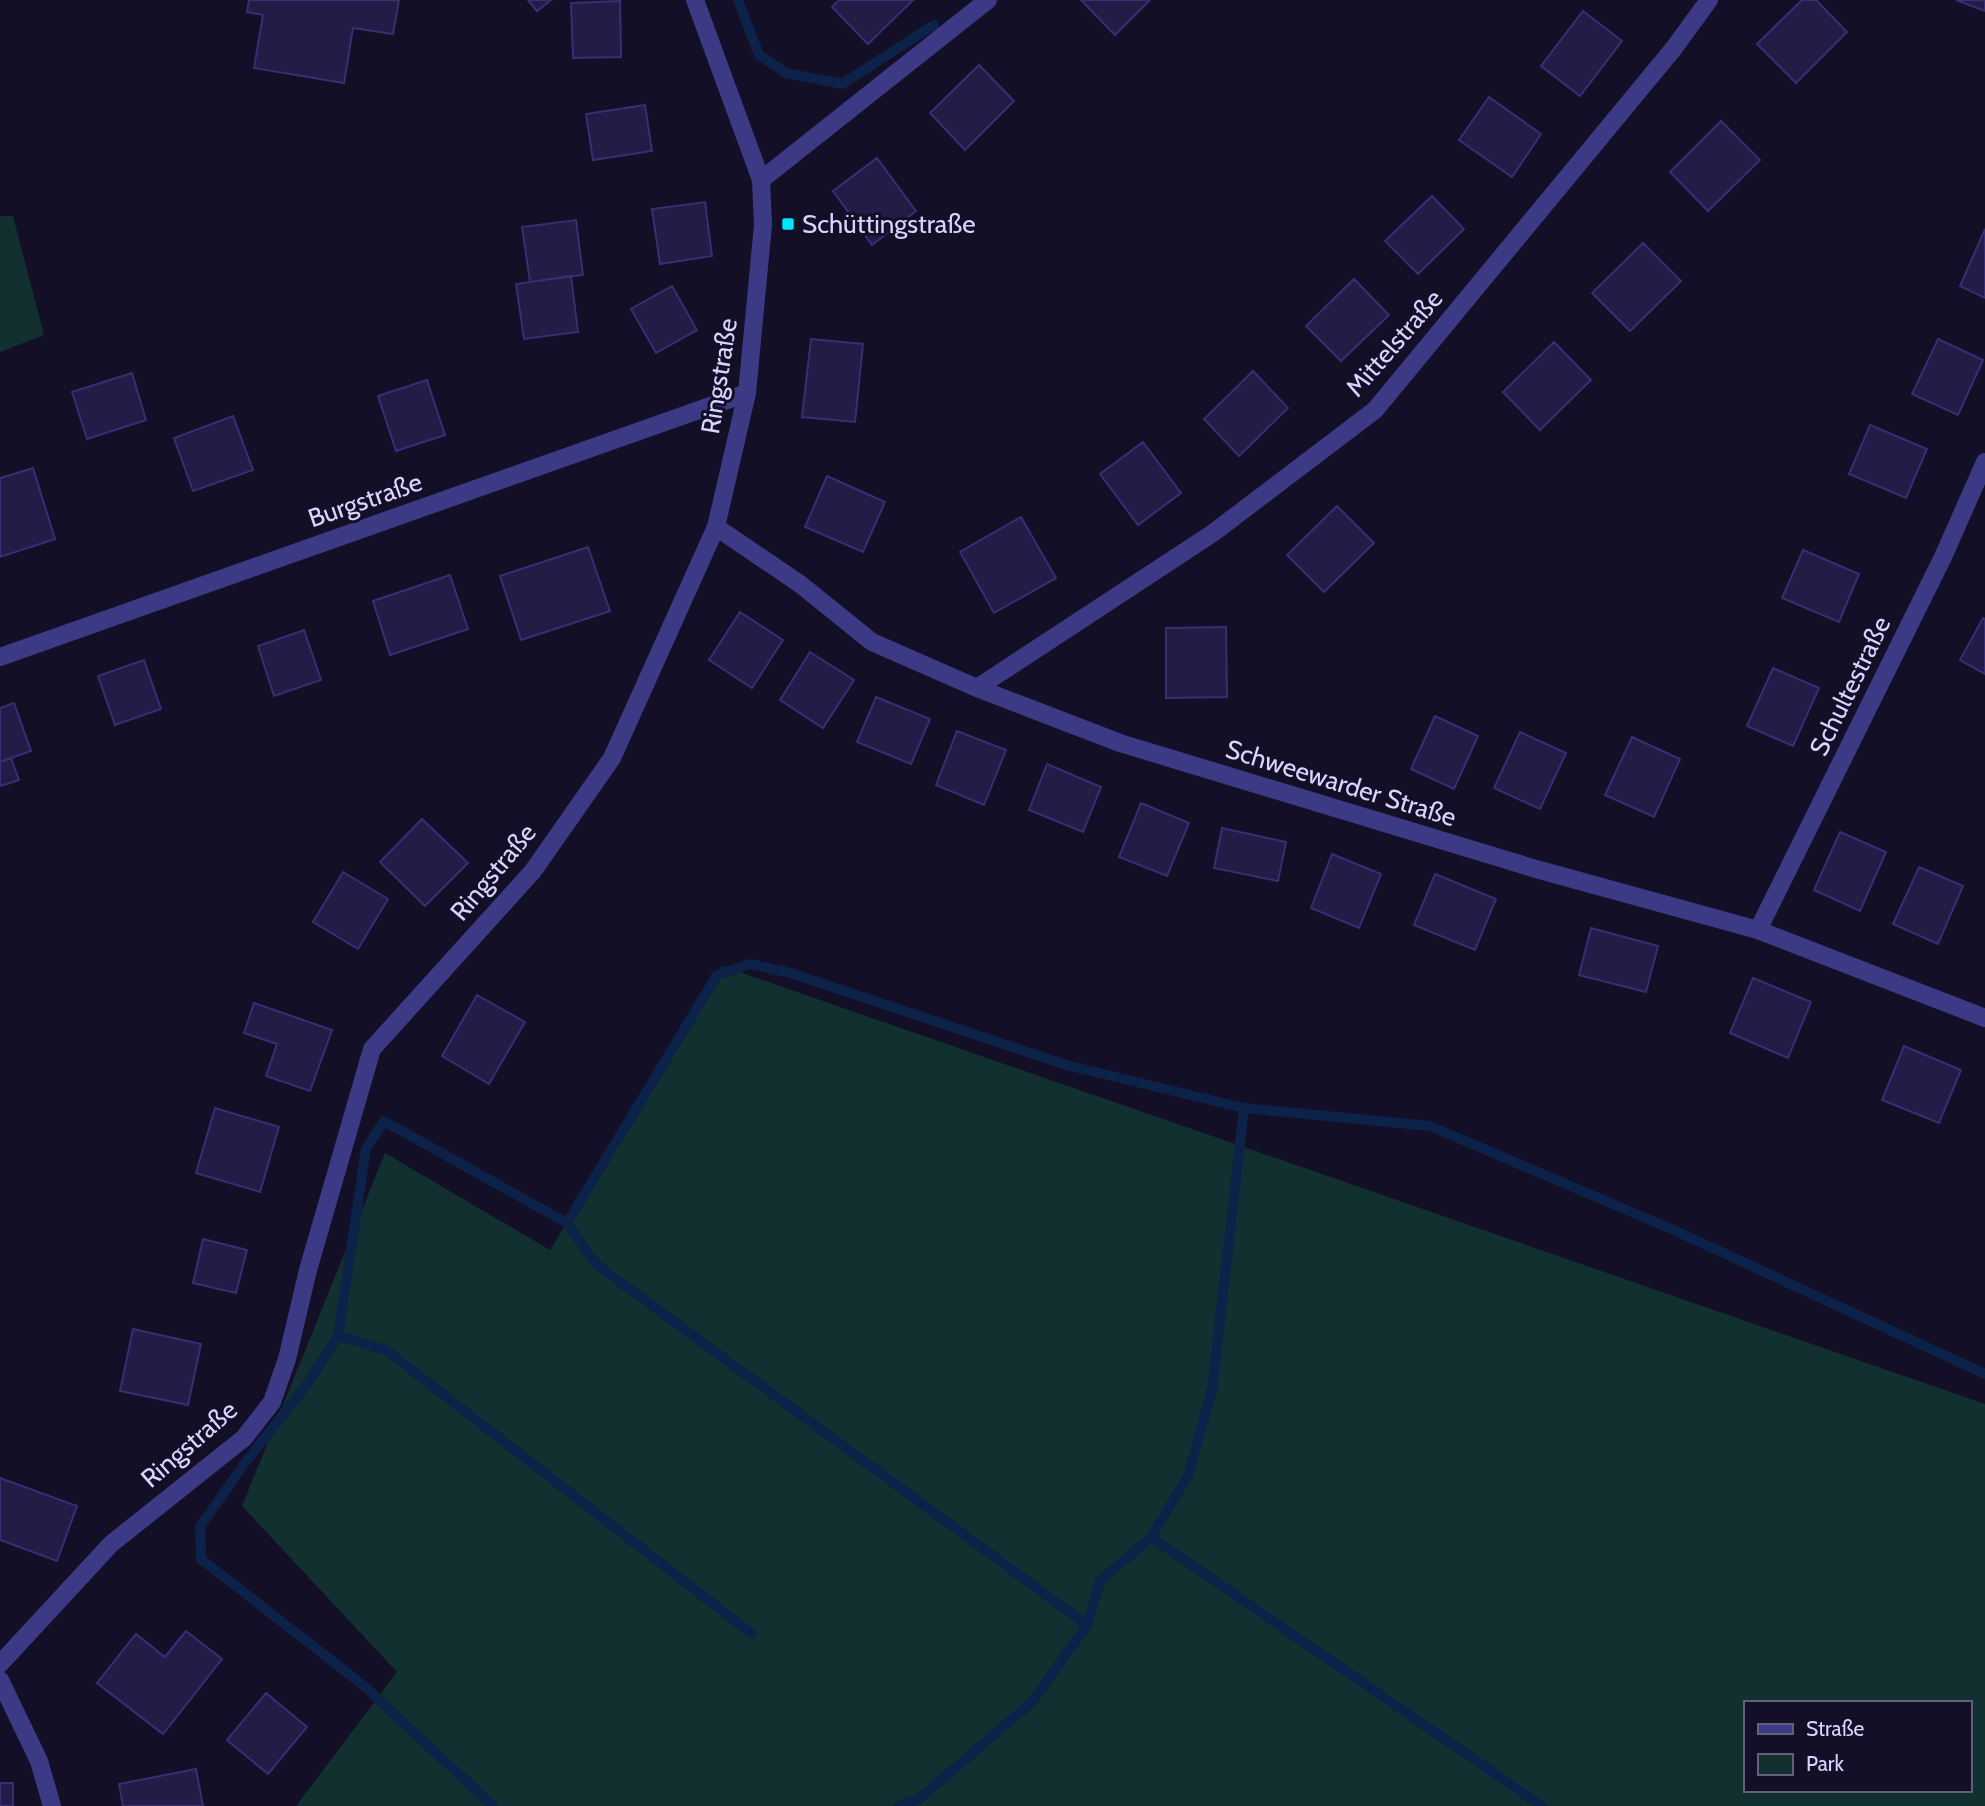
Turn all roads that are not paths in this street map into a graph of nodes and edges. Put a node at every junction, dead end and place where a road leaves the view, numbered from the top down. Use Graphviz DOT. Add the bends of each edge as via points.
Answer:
graph roads {
  1 [pos="695,0"];
  2 [pos="988,0"];
  3 [pos="1709,0"];
  4 [pos="761,180"];
  5 [pos="747,393"];
  6 [pos="1985,462"];
  7 [pos="716,527"];
  8 [pos="0,657"];
  9 [pos="977,688"];
  10 [pos="1758,930"];
  11 [pos="1985,1018"];
  12 [pos="0,1664"];
  13 [pos="0,1680"];
  14 [pos="52,1806"];
  1 -- 4 [label="street, Ringstraße"];
  2 -- 4 [label="street"];
  3 -- 9 [label="street, Mittelstraße" via="1375,410 1213,533"];
  4 -- 5 [label="street, Ringstraße" via="763,225"];
  5 -- 7 [label="street, Ringstraße"];
  5 -- 8 [label="street, Burgstraße"];
  6 -- 10 [label="street, Schultestraße"];
  7 -- 9 [label="street, Schweewarder Straße" via="800,584 872,642"];
  7 -- 12 [label="street, Ringstraße" via="612,758 533,871 372,1049 272,1402 244,1438 111,1544"];
  9 -- 10 [label="street, Schweewarder Straße" via="1121,743 1536,869"];
  10 -- 11 [label="street, Schweewarder Straße"];
  13 -- 14 [label="street" via="39,1761"];
}
